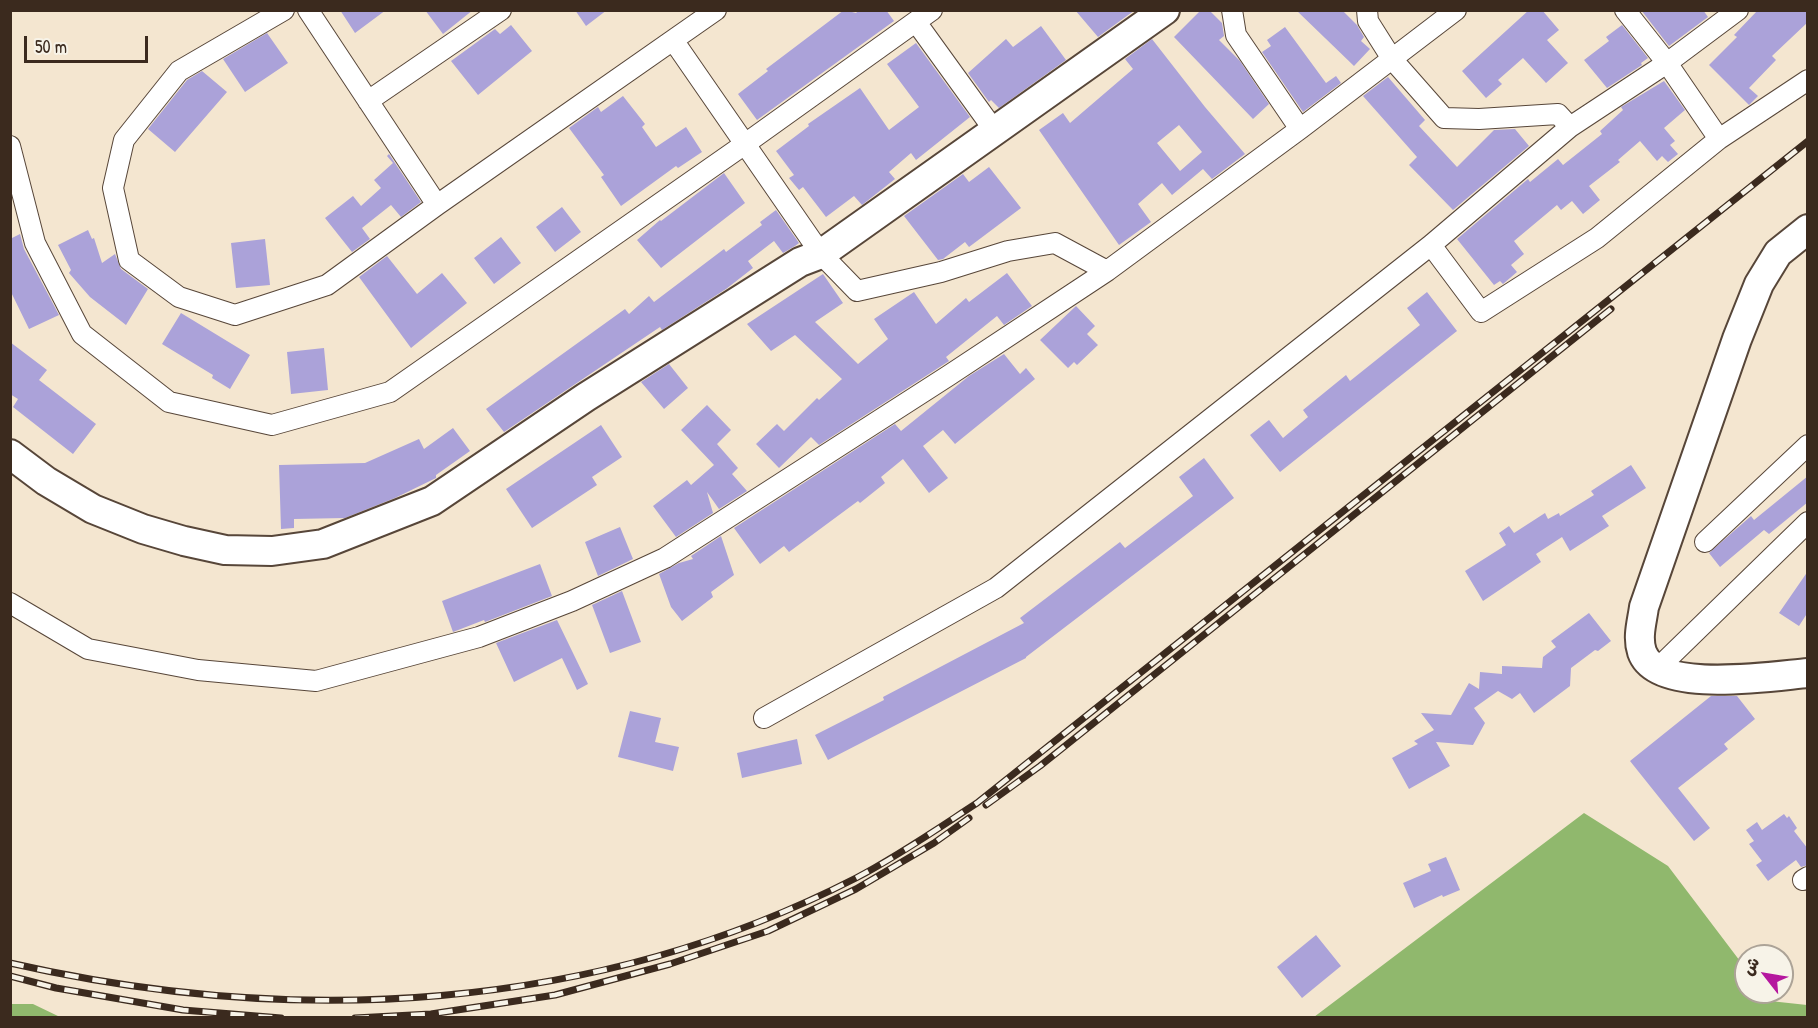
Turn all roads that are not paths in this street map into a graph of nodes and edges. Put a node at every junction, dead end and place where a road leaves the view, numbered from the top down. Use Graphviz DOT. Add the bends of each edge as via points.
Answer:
graph roads {
  1 [pos="284,10"];
  2 [pos="308,10"];
  3 [pos="501,10"];
  4 [pos="716,10"];
  5 [pos="932,10"];
  6 [pos="1164,10"];
  7 [pos="1232,10"];
  8 [pos="1367,10"];
  9 [pos="1456,10"];
  10 [pos="1625,10"];
  11 [pos="1738,10"];
  12 [pos="916,22"];
  13 [pos="673,40"];
  14 [pos="1392,59"];
  15 [pos="1667,63"];
  16 [pos="1808,80"];
  17 [pos="368,101"];
  18 [pos="1570,127"];
  19 [pos="1300,129"];
  20 [pos="994,130"];
  21 [pos="1719,139"];
  22 [pos="745,144"];
  23 [pos="10,146"];
  24 [pos="437,205"];
  25 [pos="1808,229"];
  26 [pos="1431,245"];
  27 [pos="821,254"];
  28 [pos="1107,271"];
  29 [pos="1808,445"];
  30 [pos="10,454"];
  31 [pos="1808,522"];
  32 [pos="1705,542"];
  33 [pos="10,603"];
  34 [pos="1656,670"];
  35 [pos="1805,670"];
  36 [pos="764,718"];
  1 -- 24 [label="street" via="179,71 124,140 113,188 129,260 179,297 235,315 327,285"];
  2 -- 17 [label="street"];
  3 -- 17 [label="street"];
  4 -- 13 [label="street"];
  5 -- 12 [label="street"];
  6 -- 20 [label="street"];
  7 -- 19 [label="street" via="1236,35"];
  8 -- 14 [label="street" via="1368,21"];
  9 -- 14 [label="street"];
  10 -- 15 [label="street"];
  11 -- 15 [label="street"];
  12 -- 20 [label="street"];
  12 -- 22 [label="street"];
  13 -- 22 [label="street"];
  13 -- 24 [label="street"];
  14 -- 18 [label="street" via="1444,118 1558,114"];
  14 -- 19 [label="street"];
  15 -- 18 [label="street"];
  15 -- 21 [label="street"];
  16 -- 21 [label="street"];
  17 -- 24 [label="street"];
  18 -- 26 [label="street"];
  19 -- 28 [label="street"];
  20 -- 27 [label="street"];
  21 -- 26 [label="street" via="1597,238 1481,312"];
  22 -- 23 [label="street" via="390,392 272,425 169,402 82,334 35,243"];
  22 -- 27 [label="street"];
  25 -- 34 [label="street" via="1778,253 1759,284 1644,607 1639,639 1643,655"];
  26 -- 36 [label="street" via="996,588"];
  27 -- 28 [label="street" via="857,291 941,272 1008,250 1055,243"];
  27 -- 30 [label="street" via="800,262 586,397 432,501 323,544 272,551 225,550 174,538 93,509 45,481"];
  28 -- 33 [label="street" via="665,558 572,601 478,637 316,681 198,670 88,650"];
  29 -- 32 [label="street"];
  31 -- 34 [label="street"];
  34 -- 35 [label="street" via="1705,681"];
}
